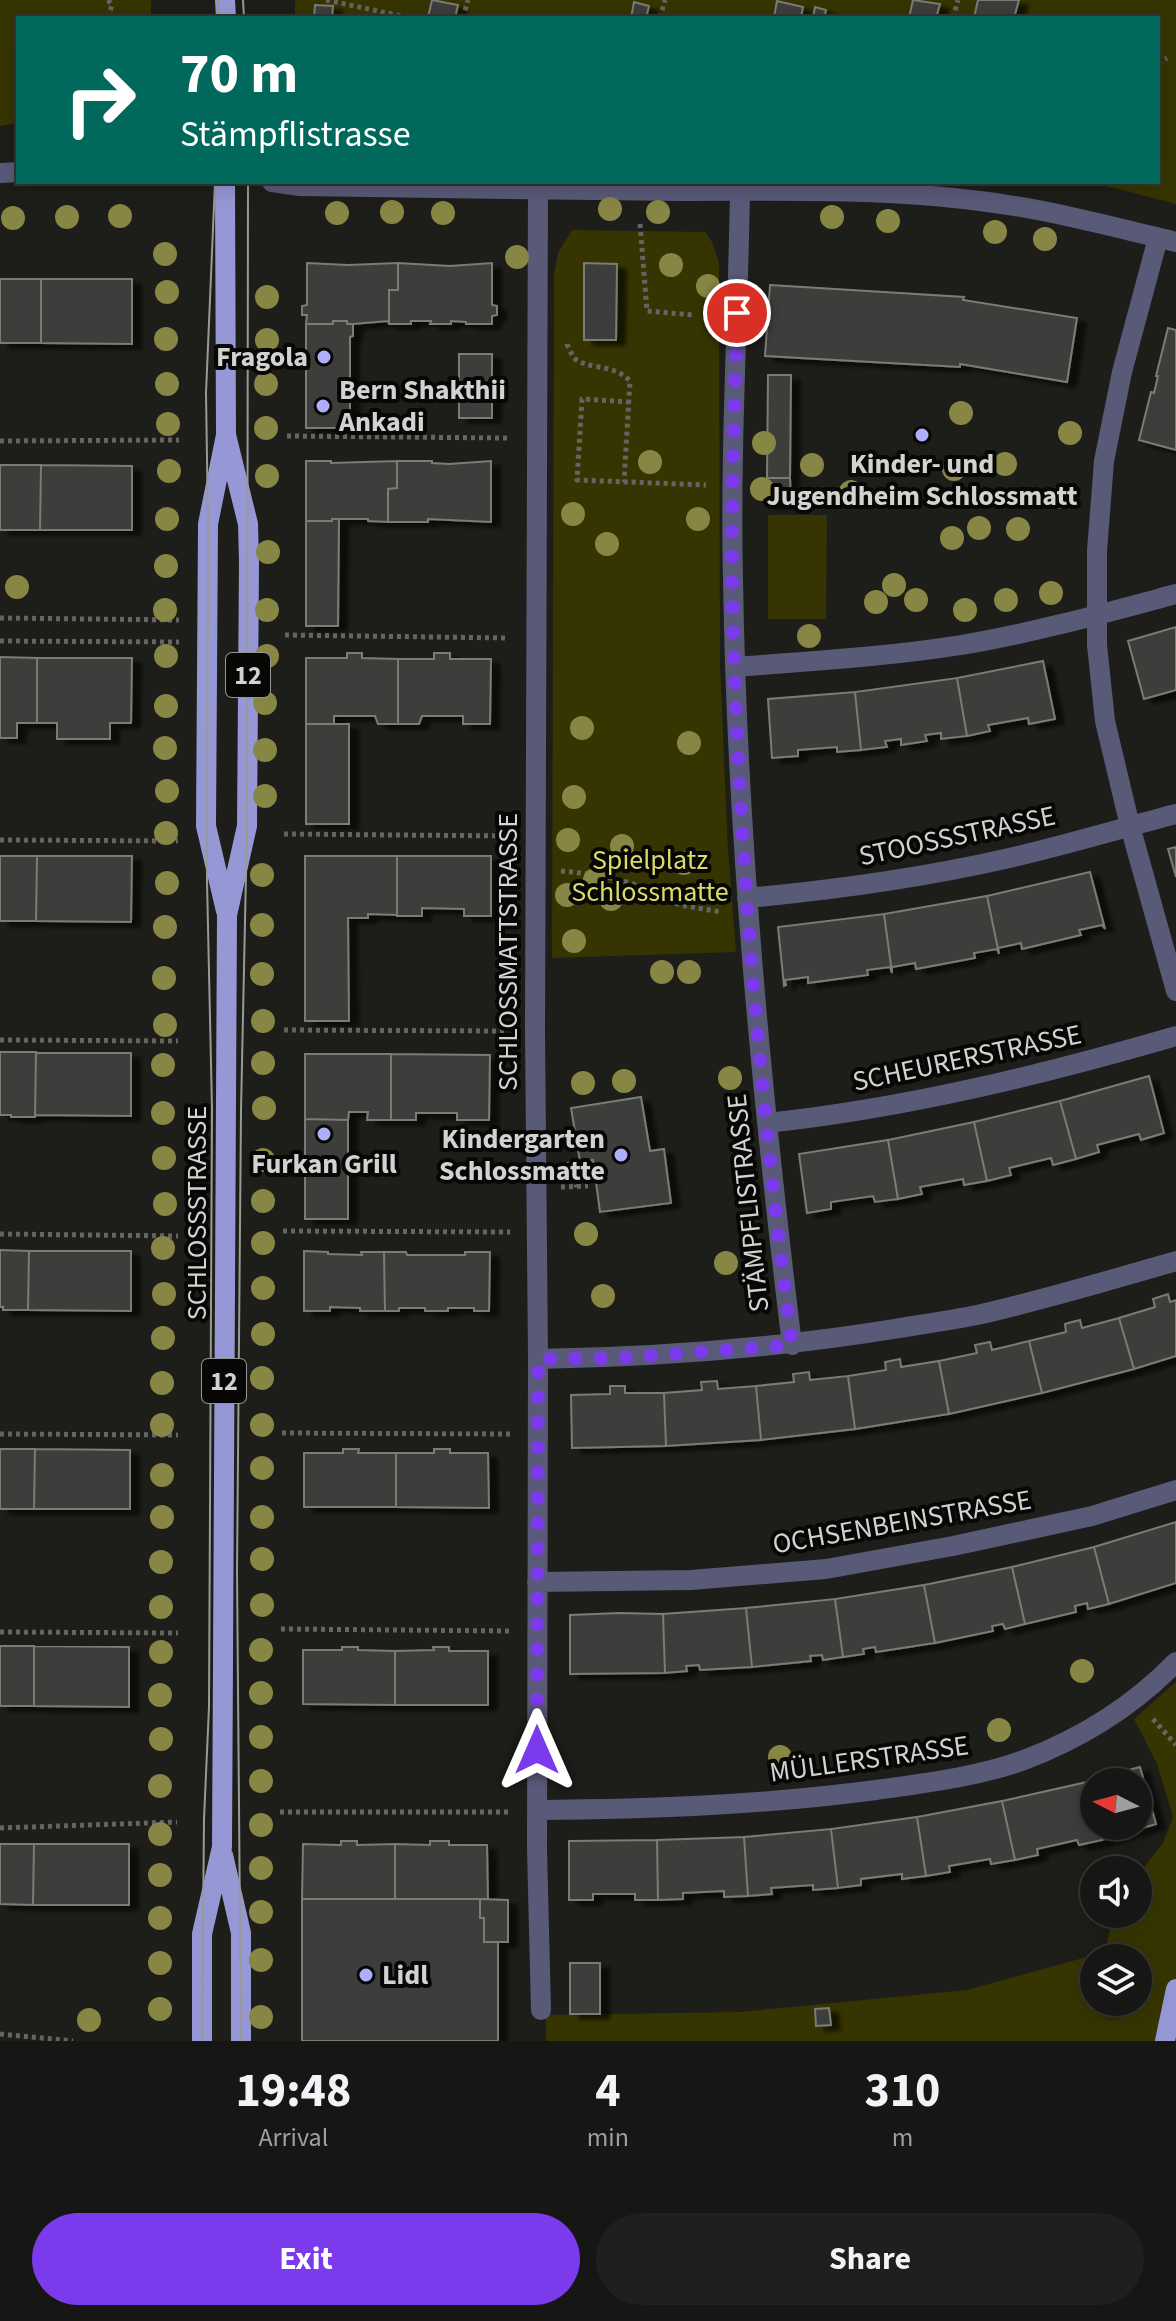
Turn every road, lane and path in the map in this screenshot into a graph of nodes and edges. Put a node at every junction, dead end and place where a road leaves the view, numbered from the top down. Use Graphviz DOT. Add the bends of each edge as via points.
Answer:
graph roads {
  1 [pos="326,0"];
  2 [pos="402,16"];
  3 [pos="1167,58"];
  4 [pos="1160,62"];
  5 [pos="225,184"];
  6 [pos="286,184"];
  7 [pos="538,190"];
  8 [pos="740,191"];
  9 [pos="640,224"];
  10 [pos="1167,240"];
  11 [pos="693,315"];
  12 [pos="538,331"];
  13 [pos="630,402"];
  14 [pos="226,435"];
  15 [pos="287,436"];
  16 [pos="537,438"];
  17 [pos="179,440"];
  18 [pos="0,441"];
  19 [pos="624,482"];
  20 [pos="732,486"];
  21 [pos="1176,594"];
  22 [pos="1097,615"];
  23 [pos="0,618"];
  24 [pos="179,620"];
  25 [pos="285,635"];
  26 [pos="536,638"];
  27 [pos="0,641"];
  28 [pos="179,642"];
  29 [pos="735,667"];
  30 [pos="1176,814"];
  31 [pos="1130,826"];
  32 [pos="284,834"];
  33 [pos="536,836"];
  34 [pos="0,840"];
  35 [pos="178,841"];
  36 [pos="536,871"];
  37 [pos="747,904"];
  38 [pos="227,915"];
  39 [pos="1176,991"];
  40 [pos="284,1030"];
  41 [pos="535,1031"];
  42 [pos="1176,1036"];
  43 [pos="0,1040"];
  44 [pos="178,1041"];
  45 [pos="767,1123"];
  46 [pos="567,1150"];
  47 [pos="577,1187"];
  48 [pos="283,1231"];
  49 [pos="494,1232"];
  50 [pos="0,1234"];
  51 [pos="178,1236"];
  52 [pos="1176,1261"];
  53 [pos="792,1345"];
  54 [pos="538,1359"];
  55 [pos="282,1433"];
  56 [pos="0,1434"];
  57 [pos="508,1434"];
  58 [pos="178,1435"];
  59 [pos="1176,1490"];
  60 [pos="537,1582"];
  61 [pos="281,1629"];
  62 [pos="537,1631"];
  63 [pos="0,1632"];
  64 [pos="178,1633"];
  65 [pos="1176,1662"];
  66 [pos="537,1810"];
  67 [pos="280,1812"];
  68 [pos="502,1813"];
  69 [pos="177,1822"];
  70 [pos="0,1828"];
  71 [pos="222,1847"];
  72 [pos="1176,1989"];
  73 [pos="541,2010"];
  74 [pos="0,2034"];
  75 [pos="73,2041"];
  76 [pos="202,2041"];
  77 [pos="241,2041"];
  78 [pos="1165,2041"];
  1 -- 2 [label="path"];
  3 -- 4 [label="path"];
  5 -- 14 [label="main road, SCHLOSSSTRASSE / 12"];
  6 -- 7 [label="street"];
  7 -- 8 [label="street"];
  7 -- 12 [label="street, SCHLOSSMATTSTRASSE"];
  8 -- 10 [label="street" via="978,200"];
  8 -- 20 [label="street, STÄMPFLISTRASSE"];
  9 -- 11 [label="path" via="647,311"];
  10 -- 22 [label="street" via="1122,372 1104,461"];
  12 -- 13 [label="path" via="560,331 574,358 623,373 630,381"];
  12 -- 16 [label="street, SCHLOSSMATTSTRASSE"];
  13 -- 19 [label="path"];
  13 -- 19 [label="path" via="582,399 577,480"];
  14 -- 38 [label="main road, SCHLOSSSTRASSE / 12" via="208,524 206,826"];
  14 -- 38 [label="main road, SCHLOSSSTRASSE / 12" via="248,524 249,562 247,826"];
  15 -- 16 [label="path"];
  16 -- 26 [label="street, SCHLOSSMATTSTRASSE"];
  17 -- 18 [label="path"];
  19 -- 20 [label="path"];
  20 -- 29 [label="street, STÄMPFLISTRASSE"];
  21 -- 22 [label="street"];
  22 -- 29 [label="street" via="961,645"];
  22 -- 31 [label="street" via="1105,721"];
  23 -- 24 [label="path"];
  25 -- 26 [label="path"];
  26 -- 33 [label="street, SCHLOSSMATTSTRASSE"];
  27 -- 28 [label="path"];
  29 -- 37 [label="street, STÄMPFLISTRASSE"];
  30 -- 31 [label="street, STOOSSSTRASSE"];
  31 -- 37 [label="street, STOOSSSTRASSE" via="927,875"];
  31 -- 39 [label="street"];
  32 -- 33 [label="path"];
  33 -- 36 [label="street, SCHLOSSMATTSTRASSE"];
  34 -- 35 [label="path"];
  36 -- 37 [label="path" via="599,875 680,905 722,912"];
  36 -- 41 [label="street, SCHLOSSMATTSTRASSE"];
  37 -- 45 [label="street, STÄMPFLISTRASSE"];
  38 -- 71 [label="main road, SCHLOSSSTRASSE / 12"];
  40 -- 41 [label="path"];
  41 -- 54 [label="street, SCHLOSSMATTSTRASSE"];
  42 -- 45 [label="street, SCHEURERSTRASSE" via="970,1091"];
  43 -- 44 [label="path"];
  45 -- 53 [label="street, STÄMPFLISTRASSE"];
  46 -- 47 [label="path"];
  48 -- 49 [label="path"];
  50 -- 51 [label="path"];
  52 -- 53 [label="street, STÄMPFLISTRASSE" via="974,1315"];
  53 -- 54 [label="street, STÄMPFLISTRASSE"];
  54 -- 60 [label="street, SCHLOSSMATTSTRASSE"];
  55 -- 57 [label="path"];
  56 -- 58 [label="path"];
  59 -- 60 [label="street, OCHSENBEINSTRASSE" via="1092,1516 826,1569 691,1580"];
  60 -- 62 [label="street, SCHLOSSMATTSTRASSE"];
  61 -- 62 [label="path"];
  62 -- 66 [label="street, SCHLOSSMATTSTRASSE"];
  63 -- 64 [label="path"];
  65 -- 66 [label="street, MÜLLERSTRASSE" via="1137,1699 1084,1733 976,1774 741,1804"];
  66 -- 73 [label="street, SCHLOSSMATTSTRASSE"];
  67 -- 68 [label="path"];
  69 -- 70 [label="path"];
  71 -- 76 [label="main road, SCHLOSSSTRASSE / 12" via="202,1934"];
  71 -- 77 [label="main road, SCHLOSSSTRASSE / 12" via="241,1933"];
  72 -- 78 [label="main road"];
  74 -- 75 [label="path"];
}
